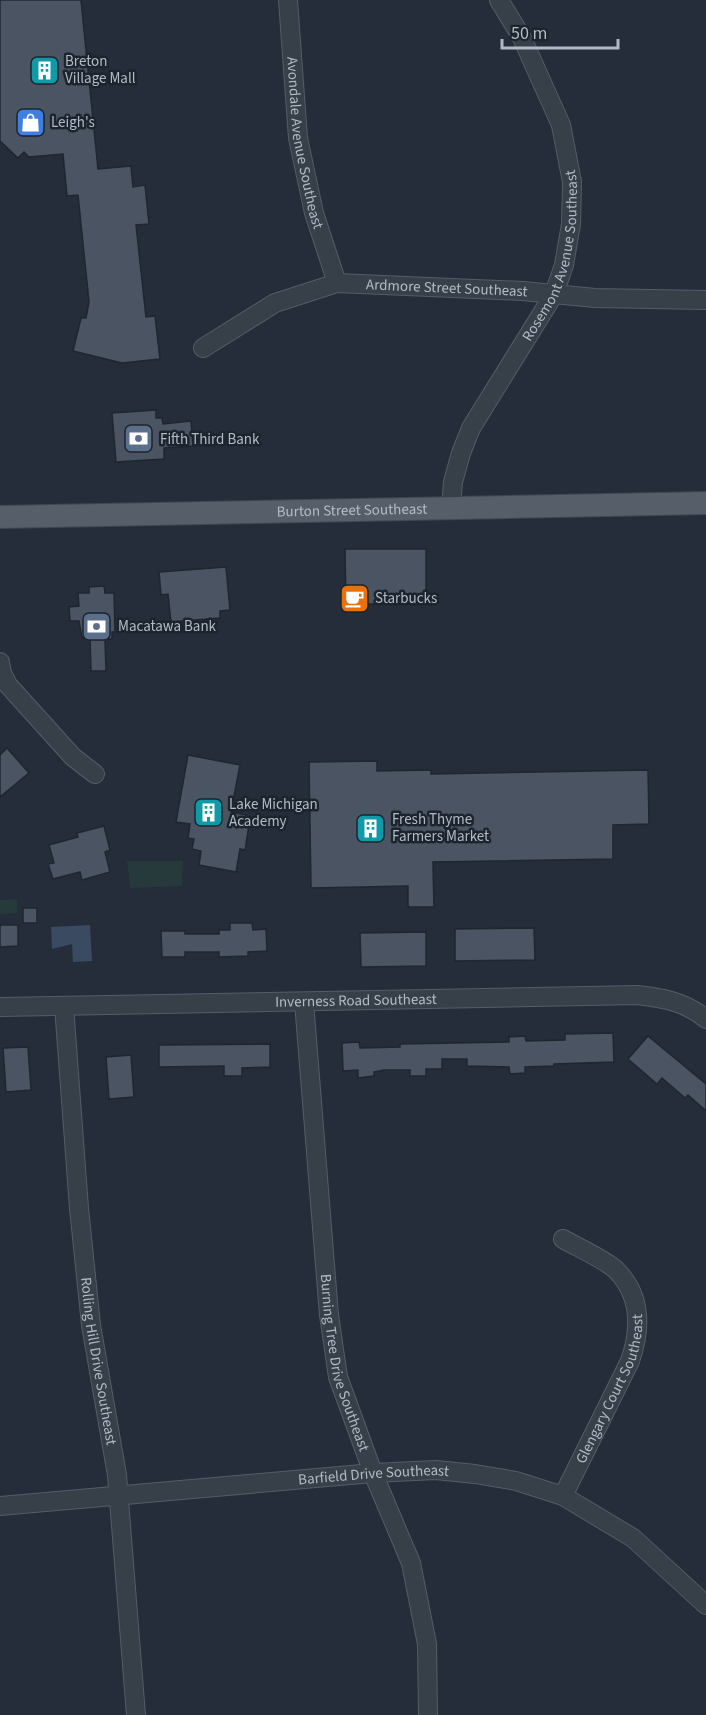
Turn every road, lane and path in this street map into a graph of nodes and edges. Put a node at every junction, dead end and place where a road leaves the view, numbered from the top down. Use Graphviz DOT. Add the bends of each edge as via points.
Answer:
graph roads {
  1 [pos="288,0"];
  2 [pos="499,0"];
  3 [pos="337,283"];
  4 [pos="554,294"];
  5 [pos="706,300"];
  6 [pos="203,348"];
  7 [pos="706,503"];
  8 [pos="451,509"];
  9 [pos="0,517"];
  10 [pos="0,662"];
  11 [pos="95,774"];
  12 [pos="304,1002"];
  13 [pos="64,1006"];
  14 [pos="0,1007"];
  15 [pos="706,1019"];
  16 [pos="563,1239"];
  17 [pos="373,1473"];
  18 [pos="118,1495"];
  19 [pos="563,1496"];
  20 [pos="0,1506"];
  21 [pos="706,1605"];
  22 [pos="136,1715"];
  23 [pos="428,1715"];
  1 -- 3 [label="street, Avondale Avenue Southeast" via="298,138 314,213"];
  2 -- 4 [label="street, Rosemont Avenue Southeast" via="541,77 568,154 571,224"];
  3 -- 4 [label="street, Ardmore Street Southeast"];
  3 -- 6 [label="street, Ardmore Street Southeast" via="275,303"];
  4 -- 5 [label="street, Ardmore Street Southeast"];
  4 -- 8 [label="street, Rosemont Avenue Southeast" via="471,428 453,482"];
  7 -- 8 [label="main road, Burton Street Southeast"];
  8 -- 9 [label="main road, Burton Street Southeast"];
  10 -- 11 [label="street" via="8,685 73,757"];
  12 -- 13 [label="street, Inverness Road Southeast"];
  12 -- 15 [label="street, Inverness Road Southeast" via="638,995 675,1001"];
  12 -- 17 [label="street, Burning Tree Drive Southeast" via="329,1315 338,1377"];
  13 -- 14 [label="street, Inverness Road Southeast"];
  13 -- 18 [label="street, Rolling Hill Drive Southeast" via="91,1325"];
  16 -- 19 [label="street, Glengary Court Southeast" via="616,1269 636,1299 637,1340"];
  17 -- 18 [label="street, Barfield Drive Southeast"];
  17 -- 19 [label="street, Barfield Drive Southeast" via="436,1470 475,1474 516,1481"];
  17 -- 23 [label="street, Burning Tree Drive Southeast" via="411,1563 427,1644"];
  18 -- 20 [label="street, Barfield Drive Southeast"];
  18 -- 22 [label="street, Rolling Hill Drive Southeast"];
  19 -- 21 [label="street, Barfield Drive Southeast" via="633,1538"];
}
